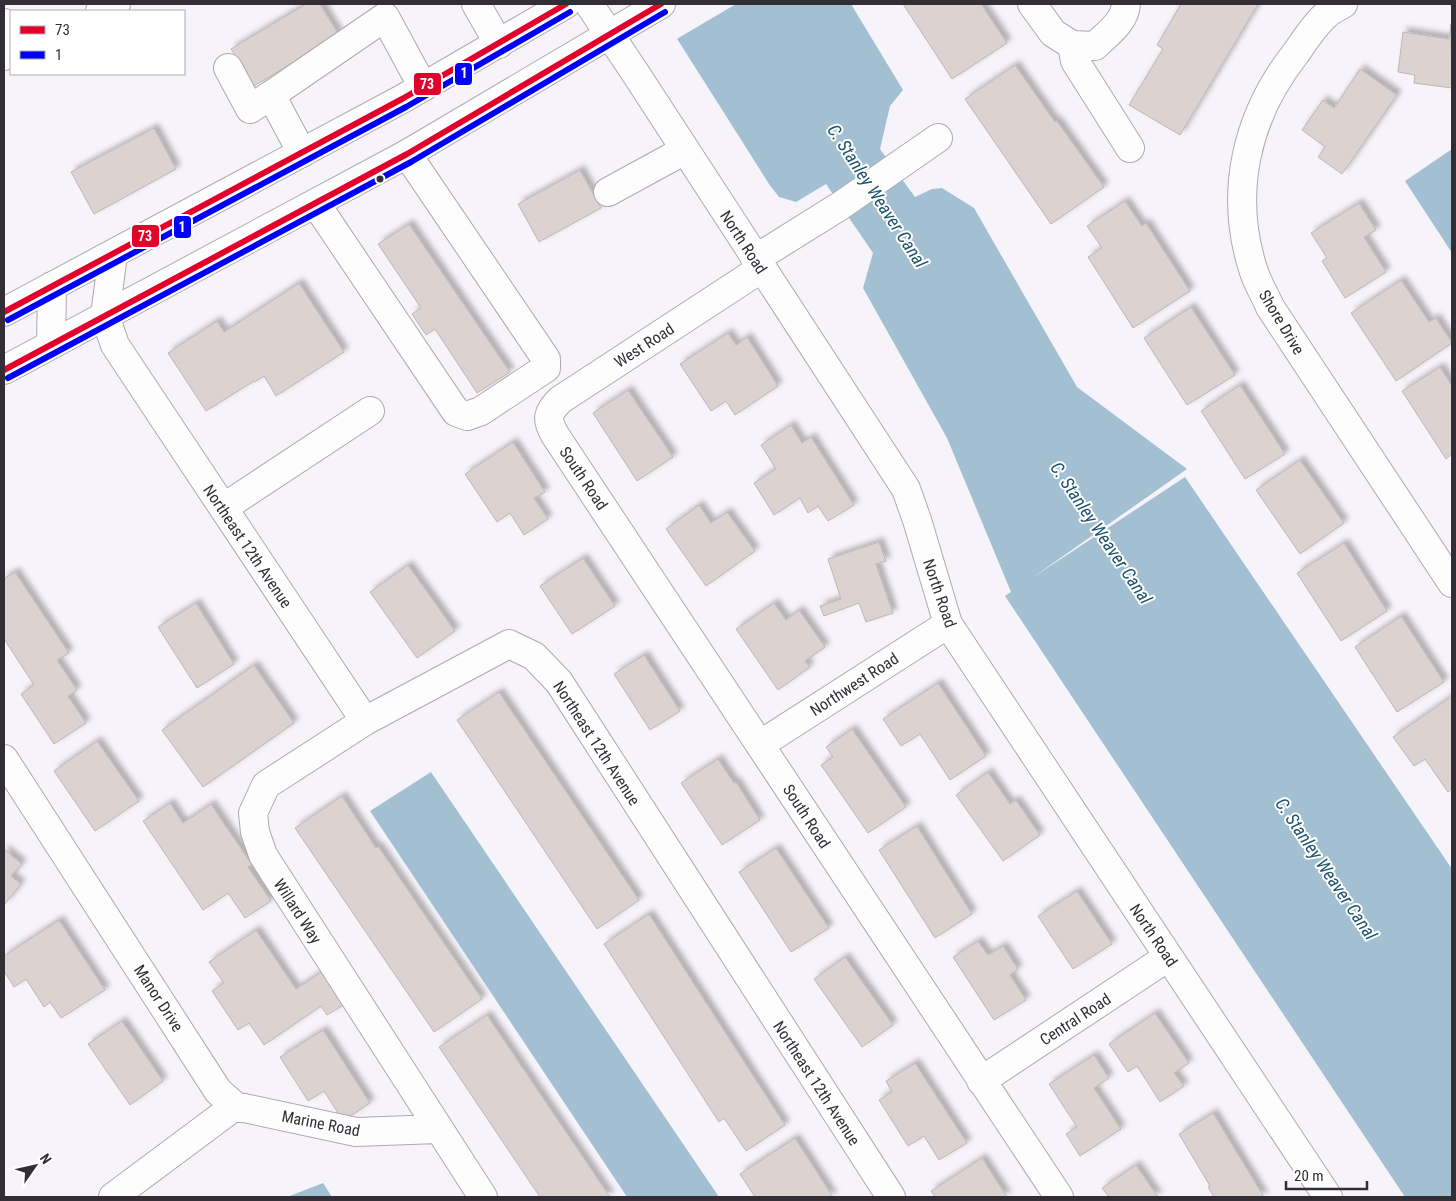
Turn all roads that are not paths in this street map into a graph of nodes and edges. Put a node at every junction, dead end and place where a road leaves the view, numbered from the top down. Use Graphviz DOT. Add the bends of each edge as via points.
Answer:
graph roads {
  1 [pos="116,4"];
  2 [pos="476,4"];
  3 [pos="566,4"];
  4 [pos="589,4"];
  5 [pos="1032,4"];
  6 [pos="1126,4"];
  7 [pos="1330,7"];
  8 [pos="102,10"];
  9 [pos="650,10"];
  10 [pos="609,34"];
  11 [pos="499,44"];
  12 [pos="1072,45"];
  13 [pos="228,68"];
  14 [pos="423,87"];
  15 [pos="271,95"];
  16 [pos="938,138"];
  17 [pos="1130,148"];
  18 [pos="685,150"];
  19 [pos="302,153"];
  20 [pos="407,154"];
  21 [pos="608,192"];
  22 [pos="316,204"];
  23 [pos="113,254"];
  24 [pos="758,263"];
  25 [pos="52,286"];
  26 [pos="4,312"];
  27 [pos="105,316"];
  28 [pos="51,345"];
  29 [pos="4,370"];
  30 [pos="370,411"];
  31 [pos="555,435"];
  32 [pos="223,508"];
  33 [pos="1452,583"];
  34 [pos="948,624"];
  35 [pos="365,721"];
  36 [pos="761,744"];
  37 [pos="4,760"];
  38 [pos="1168,957"];
  39 [pos="981,1081"];
  40 [pos="235,1106"];
  41 [pos="438,1129"];
  42 [pos="113,1197"];
  43 [pos="483,1197"];
  44 [pos="891,1197"];
  45 [pos="1059,1197"];
  46 [pos="1328,1197"];
  1 -- 8 [label="street"];
  2 -- 11 [label="street"];
  3 -- 11 [label="street"];
  4 -- 10 [label="street, North Road"];
  5 -- 12 [label="street" via="1053,33"];
  6 -- 12 [label="street" via="1125,12 1116,25 1095,46"];
  7 -- 33 [label="street, Shore Drive" via="1280,72 1262,105 1246,160 1242,198 1245,236 1254,272 1270,307"];
  9 -- 10 [label="street"];
  10 -- 18 [label="street, North Road"];
  10 -- 20 [label="street"];
  11 -- 14 [label="street"];
  12 -- 17 [label="street" via="1075,61"];
  13 -- 15 [label="street" via="250,109"];
  14 -- 15 [label="street" via="385,17"];
  14 -- 19 [label="street"];
  15 -- 19 [label="street"];
  16 -- 24 [label="street"];
  18 -- 21 [label="street"];
  18 -- 24 [label="street, North Road"];
  19 -- 23 [label="street"];
  20 -- 22 [label="street"];
  20 -- 22 [label="street" via="546,359 546,368 482,411 467,416 456,412"];
  22 -- 27 [label="street"];
  23 -- 25 [label="street"];
  23 -- 27 [label="street"];
  24 -- 31 [label="street, West Road" via="560,400 550,411 548,422"];
  24 -- 34 [label="street, North Road" via="906,489"];
  25 -- 26 [label="street"];
  25 -- 28 [label="street"];
  27 -- 28 [label="street"];
  27 -- 32 [label="street, Northeast 12th Avenue" via="115,345"];
  28 -- 29 [label="street"];
  30 -- 32 [label="street"];
  31 -- 36 [label="street, South Road"];
  32 -- 35 [label="street, Northeast 12th Avenue"];
  34 -- 36 [label="street, Northwest Road"];
  34 -- 38 [label="street, North Road"];
  35 -- 41 [label="street, Willard Way" via="266,786 253,813 256,836 263,855"];
  35 -- 44 [label="street, Northeast 12th Avenue" via="509,644 534,656 558,682"];
  36 -- 39 [label="street, South Road"];
  37 -- 40 [label="street, Manor Drive" via="218,1091"];
  38 -- 39 [label="street, Central Road"];
  38 -- 46 [label="street, North Road"];
  39 -- 45 [label="street, South Road"];
  40 -- 41 [label="street, Marine Road" via="356,1132"];
  40 -- 42 [label="street"];
  41 -- 43 [label="street, Willard Way"];
}
